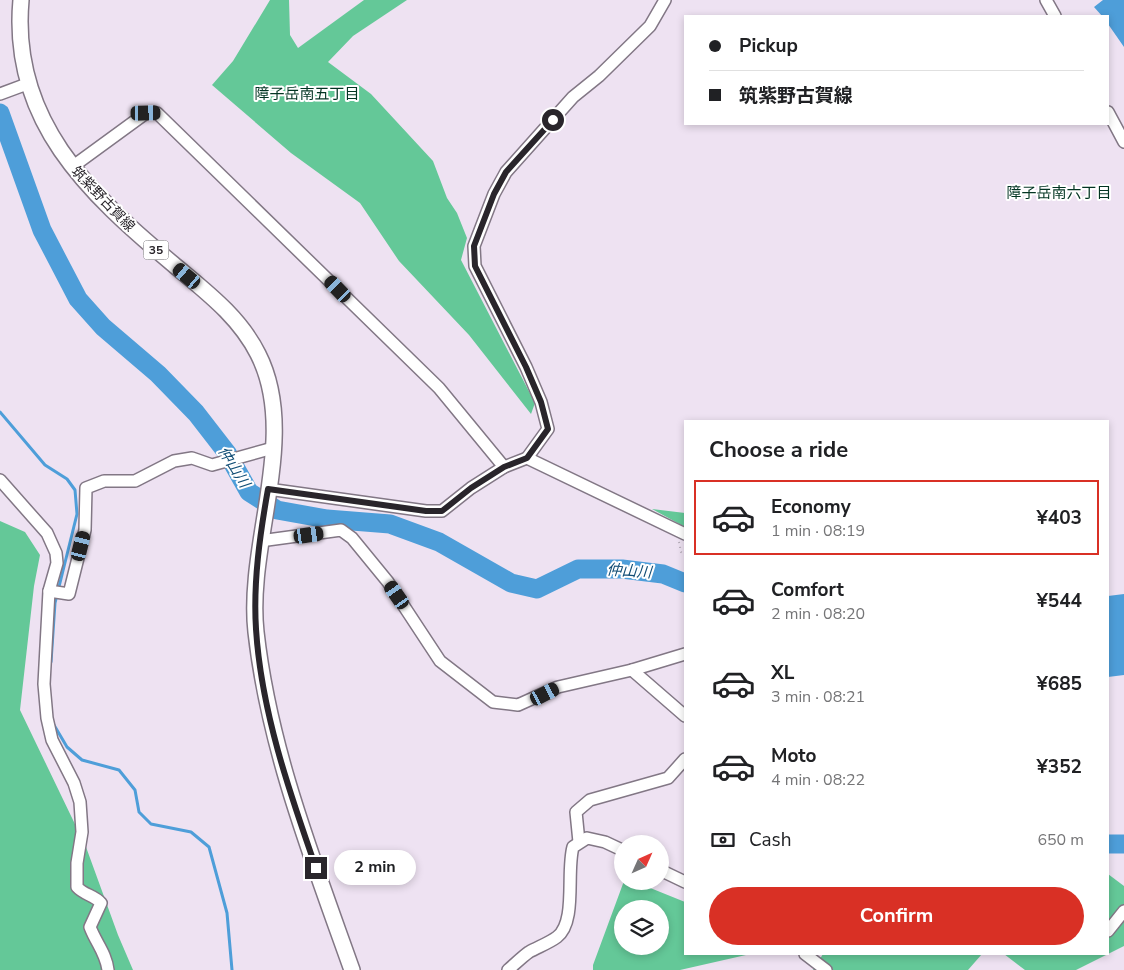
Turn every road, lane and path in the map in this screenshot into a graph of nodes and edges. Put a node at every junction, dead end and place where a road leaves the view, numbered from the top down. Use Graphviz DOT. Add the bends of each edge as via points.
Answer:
graph roads {
  1 [pos="21,0"];
  2 [pos="665,0"];
  3 [pos="1046,0"];
  4 [pos="1054,15"];
  5 [pos="27,84"];
  6 [pos="5,93"];
  7 [pos="1109,114"];
  8 [pos="1124,142"];
  9 [pos="72,167"];
  10 [pos="273,448"];
  11 [pos="527,458"];
  12 [pos="504,467"];
  13 [pos="0,480"];
  14 [pos="267,495"];
  15 [pos="684,534"];
  16 [pos="261,536"];
  17 [pos="49,591"];
  18 [pos="684,654"];
  19 [pos="632,670"];
  20 [pos="684,715"];
  21 [pos="684,761"];
  22 [pos="579,842"];
  23 [pos="614,846"];
  24 [pos="669,874"];
  25 [pos="684,882"];
  26 [pos="1124,911"];
  27 [pos="1109,930"];
  28 [pos="806,955"];
  29 [pos="108,970"];
  30 [pos="352,970"];
  31 [pos="508,970"];
  32 [pos="826,970"];
  1 -- 5 [label="main road, 筑紫野古賀線 / 35" via="21,53"];
  2 -- 11 [label="street" via="650,26 573,98 506,172 474,246 475,266 526,367 547,420 548,429"];
  3 -- 4 [label="street"];
  5 -- 6 [label="street"];
  5 -- 9 [label="main road, 筑紫野古賀線 / 35" via="48,132"];
  7 -- 8 [label="street"];
  9 -- 10 [label="main road, 筑紫野古賀線 / 35" via="129,228 216,300 240,326 258,354 270,385 275,413"];
  9 -- 12 [label="street" via="146,113 157,113 439,388"];
  10 -- 14 [label="main road, 筑紫野古賀線 / 35"];
  10 -- 17 [label="street" via="212,464 192,458 174,460 135,481 104,481 86,488 85,530 69,594"];
  11 -- 12 [label="street"];
  11 -- 15 [label="street"];
  12 -- 14 [label="street" via="442,511"];
  13 -- 17 [label="street" via="47,533 56,553 57,563"];
  14 -- 16 [label="main road, 筑紫野古賀線 / 35"];
  16 -- 19 [label="street" via="341,530 352,538 388,582 440,661 493,702 518,705 558,687"];
  16 -- 30 [label="main road, 筑紫野古賀線 / 35" via="256,629 266,706 298,816"];
  17 -- 29 [label="street" via="44,684 47,718 52,740 80,802 82,832 77,887 101,902 90,928 107,957"];
  18 -- 19 [label="street"];
  19 -- 20 [label="street"];
  21 -- 22 [label="street" via="668,778 590,800 576,812"];
  22 -- 23 [label="street" via="588,838"];
  22 -- 31 [label="street" via="573,847 570,859 567,926 557,937 528,953"];
  24 -- 25 [label="street"];
  26 -- 27 [label="street"];
  28 -- 32 [label="street"];
}
